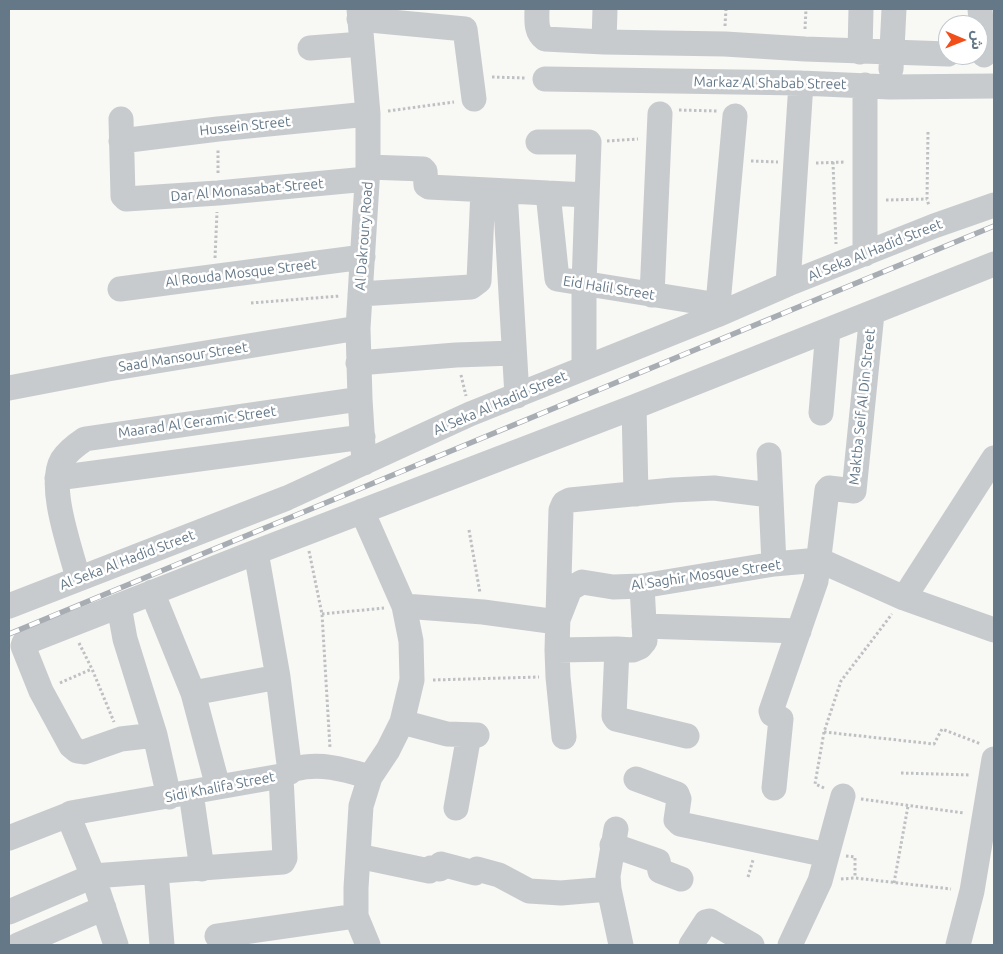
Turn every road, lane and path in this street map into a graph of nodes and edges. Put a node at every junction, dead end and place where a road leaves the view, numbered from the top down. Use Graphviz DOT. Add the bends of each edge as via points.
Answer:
graph roads {
  1 [pos="537,9"];
  2 [pos="605,9"];
  3 [pos="861,9"];
  4 [pos="894,9"];
  5 [pos="359,14"];
  6 [pos="604,42"];
  7 [pos="362,44"];
  8 [pos="310,48"];
  9 [pos="860,52"];
  10 [pos="892,52"];
  11 [pos="938,54"];
  12 [pos="545,79"];
  13 [pos="801,83"];
  14 [pos="865,85"];
  15 [pos="994,86"];
  16 [pos="890,87"];
  17 [pos="473,88"];
  18 [pos="368,114"];
  19 [pos="660,114"];
  20 [pos="735,116"];
  21 [pos="218,128"];
  22 [pos="928,132"];
  23 [pos="659,138"];
  24 [pos="538,142"];
  25 [pos="589,142"];
  26 [pos="731,160"];
  27 [pos="833,162"];
  28 [pos="796,163"];
  29 [pos="368,173"];
  30 [pos="494,191"];
  31 [pos="218,193"];
  32 [pos="548,193"];
  33 [pos="587,195"];
  34 [pos="126,199"];
  35 [pos="865,201"];
  36 [pos="994,205"];
  37 [pos="865,254"];
  38 [pos="363,257"];
  39 [pos="994,264"];
  40 [pos="836,266"];
  41 [pos="215,276"];
  42 [pos="584,284"];
  43 [pos="788,284"];
  44 [pos="120,289"];
  45 [pos="360,294"];
  46 [pos="652,295"];
  47 [pos="251,303"];
  48 [pos="718,310"];
  49 [pos="872,313"];
  50 [pos="358,328"];
  51 [pos="828,330"];
  52 [pos="514,352"];
  53 [pos="456,355"];
  54 [pos="358,363"];
  55 [pos="584,368"];
  56 [pos="9,388"];
  57 [pos="517,396"];
  58 [pos="360,399"];
  59 [pos="634,407"];
  60 [pos="821,413"];
  61 [pos="470,414"];
  62 [pos="363,437"];
  63 [pos="769,455"];
  64 [pos="994,458"];
  65 [pos="364,463"];
  66 [pos="57,478"];
  67 [pos="636,494"];
  68 [pos="770,494"];
  69 [pos="362,511"];
  70 [pos="469,530"];
  71 [pos="302,534"];
  72 [pos="256,552"];
  73 [pos="820,560"];
  74 [pos="774,564"];
  75 [pos="78,578"];
  76 [pos="642,586"];
  77 [pos="152,592"];
  78 [pos="904,598"];
  79 [pos="9,606"];
  80 [pos="118,606"];
  81 [pos="404,606"];
  82 [pos="483,612"];
  83 [pos="322,614"];
  84 [pos="557,622"];
  85 [pos="69,625"];
  86 [pos="644,626"];
  87 [pos="994,630"];
  88 [pos="799,631"];
  89 [pos="617,648"];
  90 [pos="557,650"];
  91 [pos="92,669"];
  92 [pos="278,677"];
  93 [pos="558,677"];
  94 [pos="412,680"];
  95 [pos="41,691"];
  96 [pos="193,693"];
  97 [pos="402,722"];
  98 [pos="824,732"];
  99 [pos="155,735"];
  100 [pos="687,736"];
  101 [pos="564,738"];
  102 [pos="121,739"];
  103 [pos="990,760"];
  104 [pos="331,766"];
  105 [pos="901,773"];
  106 [pos="285,774"];
  107 [pos="370,777"];
  108 [pos="636,778"];
  109 [pos="218,787"];
  110 [pos="774,788"];
  111 [pos="180,795"];
  112 [pos="843,796"];
  113 [pos="908,806"];
  114 [pos="456,808"];
  115 [pos="68,815"];
  116 [pos="985,816"];
  117 [pos="9,838"];
  118 [pos="358,856"];
  119 [pos="827,856"];
  120 [pos="986,863"];
  121 [pos="202,869"];
  122 [pos="156,872"];
  123 [pos="93,876"];
  124 [pos="854,878"];
  125 [pos="682,879"];
  126 [pos="894,883"];
  127 [pos="609,889"];
  128 [pos="972,891"];
  129 [pos="104,908"];
  130 [pos="9,912"];
  131 [pos="356,916"];
  132 [pos="217,936"];
  133 [pos="18,945"];
  134 [pos="116,945"];
  135 [pos="162,945"];
  136 [pos="368,945"];
  137 [pos="621,945"];
  138 [pos="691,945"];
  139 [pos="752,945"];
  140 [pos="790,945"];
  141 [pos="958,945"];
  1 -- 6 [label="street" via="538,31 545,39"];
  2 -- 6 [label="street"];
  3 -- 9 [label="street"];
  4 -- 10 [label="street"];
  5 -- 7 [label="street, Al Dakroury Road"];
  5 -- 17 [label="street" via="465,29"];
  6 -- 9 [label="street" via="725,44"];
  7 -- 8 [label="street"];
  7 -- 18 [label="street, Al Dakroury Road"];
  9 -- 10 [label="street"];
  10 -- 11 [label="street"];
  10 -- 16 [label="street"];
  12 -- 13 [label="street, Markaz Al Shabab Street"];
  12 -- 17 [label="path"];
  13 -- 14 [label="street, Markaz Al Shabab Street"];
  13 -- 28 [label="street"];
  14 -- 16 [label="street, Markaz Al Shabab Street"];
  14 -- 35 [label="street"];
  15 -- 16 [label="street, Markaz Al Shabab Street"];
  17 -- 18 [label="path"];
  18 -- 21 [label="street, Hussein Street"];
  18 -- 29 [label="street, Al Dakroury Road"];
  19 -- 20 [label="path" via="664,110 703,111 731,112"];
  19 -- 23 [label="street"];
  20 -- 26 [label="street"];
  21 -- 31 [label="path"];
  21 -- 34 [label="street, Hussein Street" via="121,130 123,196"];
  22 -- 35 [label="path" via="926,199"];
  23 -- 25 [label="path"];
  23 -- 46 [label="street"];
  24 -- 25 [label="street"];
  25 -- 33 [label="street"];
  26 -- 28 [label="path"];
  26 -- 48 [label="street"];
  27 -- 40 [label="path"];
  28 -- 43 [label="street"];
  29 -- 30 [label="street, Dar Al Monasabat Street" via="424,168 428,187"];
  29 -- 31 [label="street, Dar Al Monasabat Street"];
  29 -- 38 [label="street, Al Dakroury Road"];
  30 -- 32 [label="street"];
  30 -- 45 [label="street" via="476,285"];
  30 -- 52 [label="street"];
  31 -- 34 [label="street, Dar Al Monasabat Street"];
  31 -- 41 [label="path"];
  32 -- 33 [label="street"];
  32 -- 42 [label="street, Eid Halil Street" via="556,278"];
  33 -- 42 [label="street"];
  35 -- 37 [label="street"];
  36 -- 37 [label="street, Al Seka Al Hadid Street"];
  37 -- 40 [label="street, Al Seka Al Hadid Street"];
  38 -- 41 [label="street, Al Rouda Mosque Street"];
  38 -- 45 [label="street, Al Dakroury Road"];
  39 -- 49 [label="street"];
  40 -- 43 [label="street, Al Seka Al Hadid Street"];
  41 -- 44 [label="street, Al Rouda Mosque Street"];
  42 -- 46 [label="street, Eid Halil Street"];
  42 -- 55 [label="street"];
  43 -- 48 [label="street, Al Seka Al Hadid Street"];
  45 -- 47 [label="path"];
  45 -- 50 [label="street, Al Dakroury Road"];
  46 -- 48 [label="street, Eid Halil Street"];
  48 -- 55 [label="street, Al Seka Al Hadid Street"];
  49 -- 51 [label="street"];
  49 -- 73 [label="street, Maktba Seif Al Din Street" via="854,491 827,490"];
  50 -- 54 [label="street, Al Dakroury Road"];
  50 -- 56 [label="street, Saad Mansour Street"];
  51 -- 59 [label="street"];
  51 -- 60 [label="street"];
  52 -- 53 [label="street"];
  52 -- 57 [label="street"];
  53 -- 54 [label="street"];
  53 -- 61 [label="path"];
  54 -- 58 [label="street, Al Dakroury Road"];
  55 -- 57 [label="street, Al Seka Al Hadid Street"];
  57 -- 61 [label="street, Al Seka Al Hadid Street"];
  58 -- 62 [label="street, Al Dakroury Road"];
  58 -- 66 [label="street, Maarad Al Ceramic Street" via="85,439 71,448 61,462"];
  59 -- 67 [label="street"];
  59 -- 69 [label="street"];
  61 -- 65 [label="street, Al Seka Al Hadid Street"];
  62 -- 65 [label="street, Al Dakroury Road"];
  62 -- 66 [label="street"];
  63 -- 68 [label="street"];
  64 -- 78 [label="street"];
  65 -- 75 [label="street, Al Seka Al Hadid Street" via="287,498"];
  66 -- 75 [label="street" via="58,503"];
  67 -- 68 [label="street" via="714,488"];
  67 -- 84 [label="street" via="564,503 561,510"];
  68 -- 74 [label="street"];
  69 -- 71 [label="street"];
  69 -- 81 [label="street"];
  70 -- 82 [label="path"];
  71 -- 72 [label="street"];
  71 -- 83 [label="path" via="311,557"];
  72 -- 77 [label="street"];
  72 -- 92 [label="street"];
  73 -- 74 [label="street, Al Saghir Mosque Street"];
  73 -- 78 [label="street"];
  73 -- 88 [label="street, Maktba Seif Al Din Street"];
  74 -- 76 [label="street, Al Saghir Mosque Street"];
  75 -- 79 [label="street, Al Seka Al Hadid Street"];
  76 -- 84 [label="street, Al Saghir Mosque Street" via="613,587 588,582 576,585 570,589"];
  76 -- 86 [label="street"];
  77 -- 80 [label="street"];
  77 -- 96 [label="street"];
  78 -- 87 [label="street"];
  78 -- 98 [label="path" via="841,681"];
  80 -- 85 [label="street"];
  80 -- 99 [label="street"];
  81 -- 82 [label="street"];
  81 -- 83 [label="path"];
  81 -- 94 [label="street" via="411,641"];
  82 -- 84 [label="street"];
  83 -- 104 [label="path"];
  84 -- 90 [label="street"];
  85 -- 91 [label="path"];
  85 -- 95 [label="street" via="25,642 23,646"];
  86 -- 88 [label="street"];
  86 -- 89 [label="street" via="645,641 640,647 633,650"];
  88 -- 110 [label="street, Maktba Seif Al Din Street" via="772,711 781,719"];
  89 -- 90 [label="street"];
  89 -- 100 [label="street" via="616,719"];
  90 -- 93 [label="street"];
  91 -- 95 [label="path"];
  91 -- 102 [label="path"];
  92 -- 96 [label="street"];
  92 -- 106 [label="street"];
  93 -- 94 [label="path"];
  93 -- 101 [label="street"];
  94 -- 97 [label="street"];
  95 -- 102 [label="street" via="71,746 77,751 84,752"];
  96 -- 109 [label="street"];
  97 -- 107 [label="street"];
  97 -- 114 [label="street" via="447,734 473,735"];
  98 -- 103 [label="path" via="934,744 942,729"];
  98 -- 112 [label="path" via="815,784"];
  99 -- 102 [label="street"];
  99 -- 111 [label="street"];
  103 -- 105 [label="path"];
  103 -- 116 [label="street"];
  104 -- 106 [label="street, Sidi Khalifa Street" via="304,768"];
  104 -- 107 [label="street, Sidi Khalifa Street"];
  106 -- 109 [label="street, Sidi Khalifa Street"];
  106 -- 121 [label="street" via="285,860"];
  107 -- 118 [label="street" via="360,806"];
  108 -- 119 [label="street" via="677,794 676,820 680,824"];
  109 -- 111 [label="street, Sidi Khalifa Street"];
  111 -- 115 [label="street, Sidi Khalifa Street"];
  111 -- 121 [label="street"];
  112 -- 113 [label="path"];
  112 -- 119 [label="street"];
  113 -- 116 [label="path"];
  113 -- 126 [label="path"];
  115 -- 117 [label="street, Sidi Khalifa Street"];
  115 -- 123 [label="street"];
  116 -- 120 [label="street"];
  118 -- 127 [label="street" via="429,871 430,868 440,869 441,864 475,873 477,868 529,891 561,893"];
  118 -- 131 [label="street"];
  119 -- 140 [label="street" via="820,881"];
  120 -- 128 [label="street"];
  121 -- 122 [label="street"];
  122 -- 123 [label="street"];
  122 -- 135 [label="street"];
  123 -- 129 [label="street"];
  123 -- 130 [label="street"];
  124 -- 126 [label="path"];
  125 -- 127 [label="street" via="660,871 658,860 614,837"];
  126 -- 128 [label="path"];
  127 -- 137 [label="street"];
  128 -- 141 [label="street"];
  129 -- 133 [label="street"];
  129 -- 134 [label="street"];
  131 -- 132 [label="street"];
  131 -- 136 [label="street"];
  138 -- 139 [label="street" via="706,922 712,922"];
}
